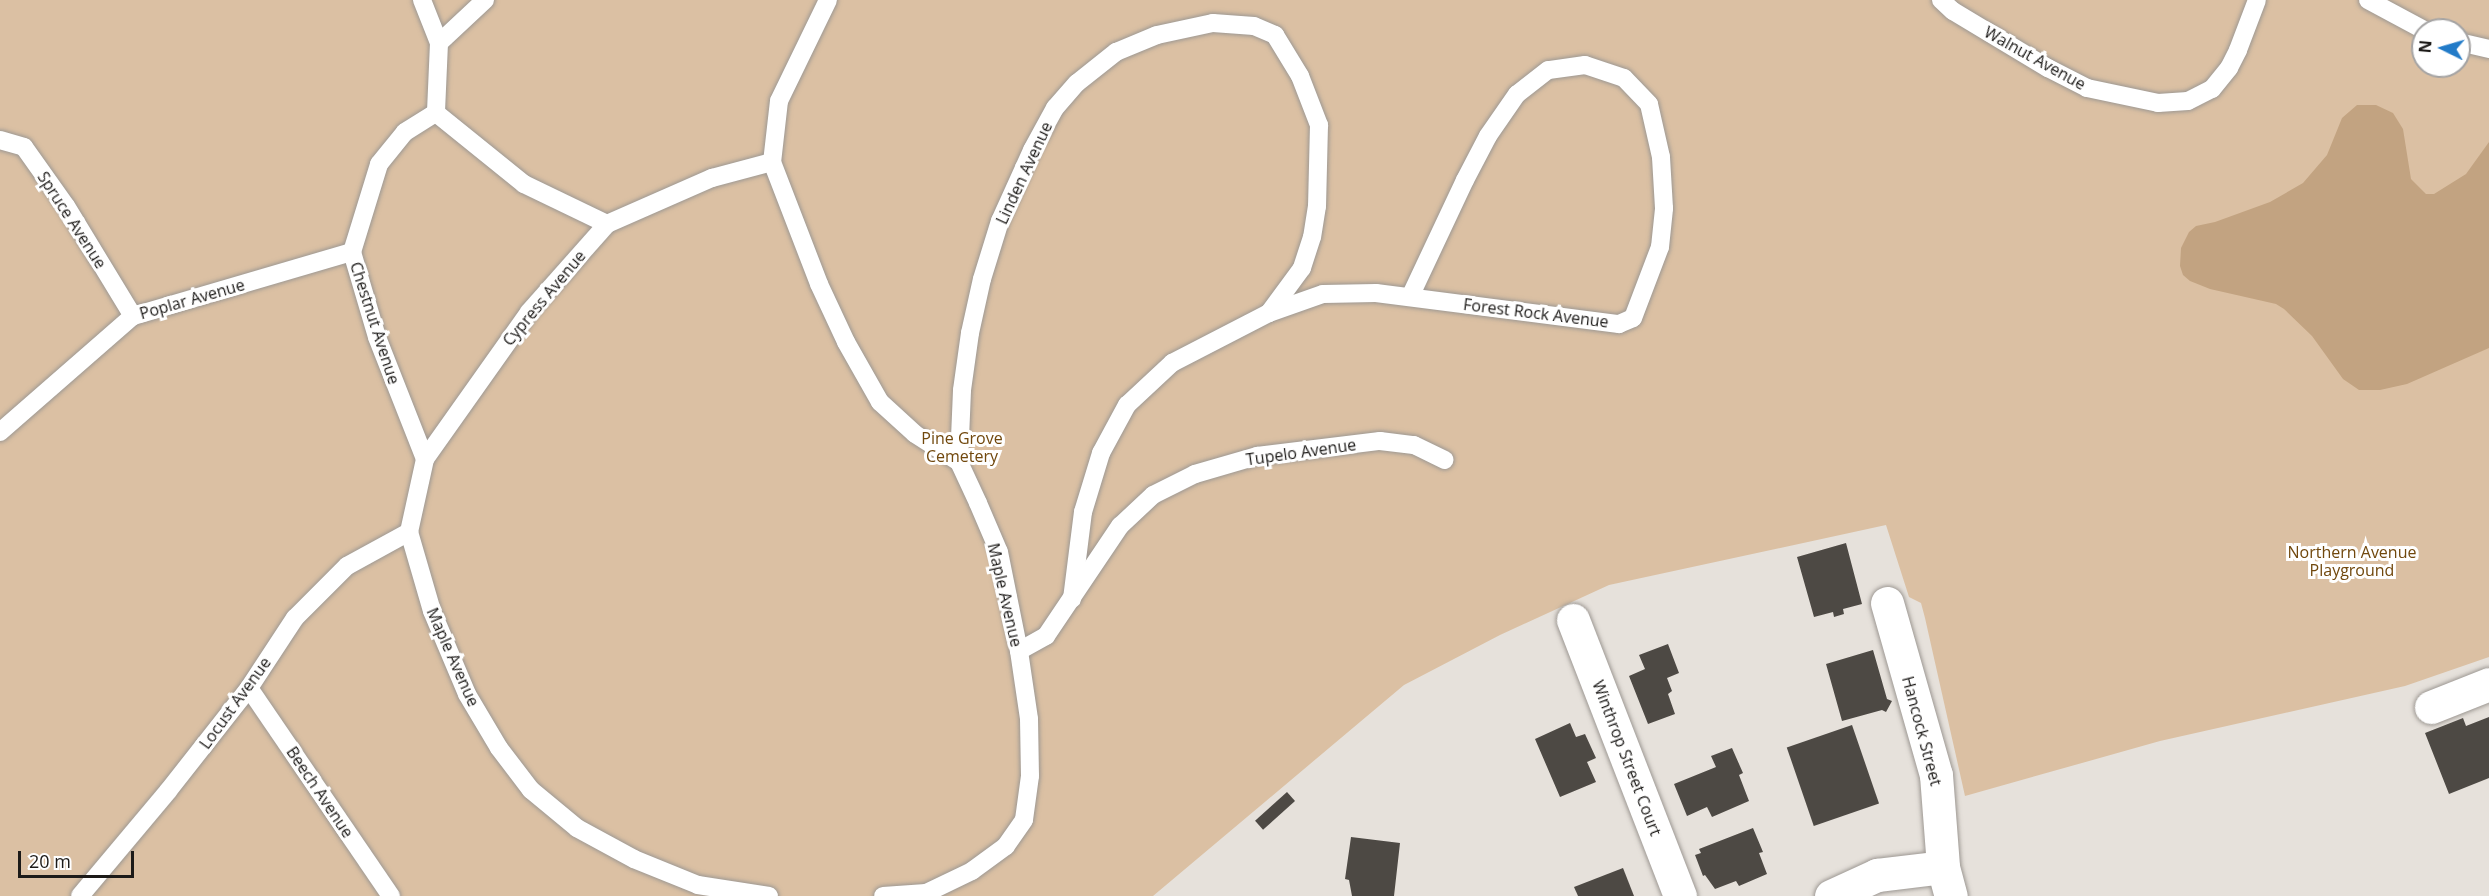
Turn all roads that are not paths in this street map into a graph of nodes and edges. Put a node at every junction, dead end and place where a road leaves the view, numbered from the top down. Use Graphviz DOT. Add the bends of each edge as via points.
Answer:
graph roads {
  1 [pos="422,0"];
  2 [pos="485,0"];
  3 [pos="828,0"];
  4 [pos="1941,0"];
  5 [pos="2257,0"];
  6 [pos="2368,0"];
  7 [pos="2411,23"];
  8 [pos="439,43"];
  9 [pos="2471,45"];
  10 [pos="2489,49"];
  11 [pos="436,113"];
  12 [pos="0,140"];
  13 [pos="772,162"];
  14 [pos="607,224"];
  15 [pos="352,252"];
  16 [pos="1410,297"];
  17 [pos="1269,313"];
  18 [pos="133,316"];
  19 [pos="0,432"];
  20 [pos="425,459"];
  21 [pos="1445,460"];
  22 [pos="959,462"];
  23 [pos="409,532"];
  24 [pos="1072,599"];
  25 [pos="1887,603"];
  26 [pos="1573,620"];
  27 [pos="1019,651"];
  28 [pos="2489,684"];
  29 [pos="249,688"];
  30 [pos="2431,707"];
  31 [pos="1947,881"];
  32 [pos="85,894"];
  33 [pos="391,896"];
  34 [pos="769,896"];
  35 [pos="883,896"];
  36 [pos="1680,896"];
  37 [pos="1832,896"];
  1 -- 8 [label="lane"];
  2 -- 8 [label="lane"];
  3 -- 13 [label="lane" via="779,101"];
  4 -- 5 [label="lane, Walnut Avenue" via="1962,17 2087,88 2158,103 2188,101 2212,89 2229,68"];
  6 -- 7 [label="lane"];
  8 -- 11 [label="lane"];
  9 -- 10 [label="lane"];
  11 -- 14 [label="lane" via="524,184"];
  11 -- 15 [label="lane, Chestnut Avenue" via="405,132 378,164"];
  12 -- 18 [label="lane, Spruce Avenue" via="24,147 66,206"];
  13 -- 14 [label="lane, Cypress Avenue" via="712,178"];
  13 -- 22 [label="lane" via="819,284 880,402 915,434"];
  14 -- 20 [label="lane, Cypress Avenue" via="529,312"];
  15 -- 18 [label="lane, Poplar Avenue"];
  15 -- 20 [label="lane, Chestnut Avenue" via="377,337"];
  16 -- 16 [label="lane, Forest Rock Avenue" via="1474,162 1517,94 1548,70 1585,65 1624,78 1649,104 1661,157 1665,208 1660,247 1633,318 1619,324"];
  16 -- 17 [label="lane, Forest Rock Avenue" via="1323,294"];
  17 -- 22 [label="lane, Linden Avenue" via="1302,268 1317,206 1319,125 1300,76 1275,35 1254,26 1213,23 1156,35 1116,52 1077,83 1055,108 1000,221 970,333 962,390"];
  17 -- 24 [label="lane, Forest Rock Avenue" via="1172,363 1127,405 1101,453 1083,512"];
  18 -- 19 [label="lane, Poplar Avenue"];
  20 -- 23 [label="lane, Cypress Avenue"];
  21 -- 24 [label="lane, Tupelo Avenue" via="1414,445 1380,441 1257,456 1195,474 1153,495 1120,526"];
  22 -- 27 [label="lane, Maple Avenue" via="999,552"];
  23 -- 29 [label="lane, Locust Avenue" via="347,566 295,618"];
  23 -- 34 [label="lane, Maple Avenue" via="432,611 467,694 499,748 531,790 577,828 634,858 698,885"];
  24 -- 27 [label="lane, Tupelo Avenue" via="1046,636"];
  25 -- 31 [label="street, Hancock Street" via="1936,775"];
  26 -- 36 [label="street, Winthrop Street Court"];
  27 -- 35 [label="lane, Maple Avenue" via="1029,719 1030,776 1024,820 1006,846 972,871 926,893"];
  28 -- 30 [label="street"];
  29 -- 32 [label="lane, Locust Avenue"];
  29 -- 33 [label="lane, Beech Avenue"];
  31 -- 37 [label="street" via="1877,875"];
}
